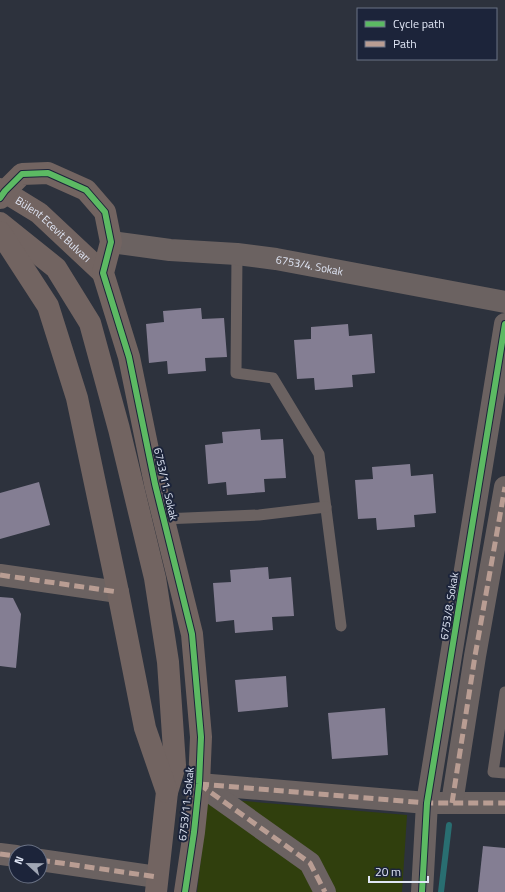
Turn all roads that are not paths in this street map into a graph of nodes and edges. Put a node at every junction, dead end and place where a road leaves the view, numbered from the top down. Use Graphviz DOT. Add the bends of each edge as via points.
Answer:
graph roads {
  1 [pos="2,192"];
  2 [pos="0,223"];
  3 [pos="0,232"];
  4 [pos="111,242"];
  5 [pos="237,254"];
  6 [pos="103,273"];
  7 [pos="505,302"];
  8 [pos="505,324"];
  9 [pos="505,487"];
  10 [pos="326,507"];
  11 [pos="163,520"];
  12 [pos="0,575"];
  13 [pos="118,592"];
  14 [pos="341,626"];
  15 [pos="505,692"];
  16 [pos="505,773"];
  17 [pos="199,784"];
  18 [pos="167,792"];
  19 [pos="427,803"];
  20 [pos="452,803"];
  21 [pos="505,803"];
  22 [pos="48,862"];
  23 [pos="156,885"];
  24 [pos="185,892"];
  25 [pos="325,892"];
  26 [pos="422,892"];
  1 -- 4 [label="street" via="22,174 48,173 86,190 105,212"];
  1 -- 6 [label="street, Bülent Ecevit Bulvarı" via="39,213"];
  2 -- 18 [label="street, 6753/11. Sokak" via="56,268 90,323 155,578 168,662 175,765"];
  3 -- 13 [label="street" via="48,306 77,398"];
  4 -- 5 [label="street, 6753/4. Sokak" via="170,250"];
  4 -- 6 [label="street"];
  5 -- 7 [label="street, 6753/4. Sokak"];
  5 -- 10 [label="lane" via="236,373 273,378 319,454"];
  6 -- 11 [label="street, 6753/11. Sokak" via="129,357"];
  8 -- 19 [label="street, 6753/8. Sokak"];
  9 -- 20 [label="street"];
  10 -- 11 [label="lane" via="259,515"];
  10 -- 14 [label="lane"];
  11 -- 17 [label="street, 6753/11. Sokak" via="192,634 201,737"];
  12 -- 13 [label="street"];
  13 -- 18 [label="street" via="145,728"];
  15 -- 16 [label="lane" via="493,772"];
  17 -- 19 [label="street"];
  17 -- 24 [label="street, 6753/11. Sokak"];
  17 -- 25 [label="street" via="310,863"];
  18 -- 23 [label="street, 6753/11. Sokak"];
  19 -- 20 [label="street"];
  19 -- 26 [label="street, 6753/8. Sokak"];
  20 -- 21 [label="street"];
  22 -- 23 [label="street"];
}
